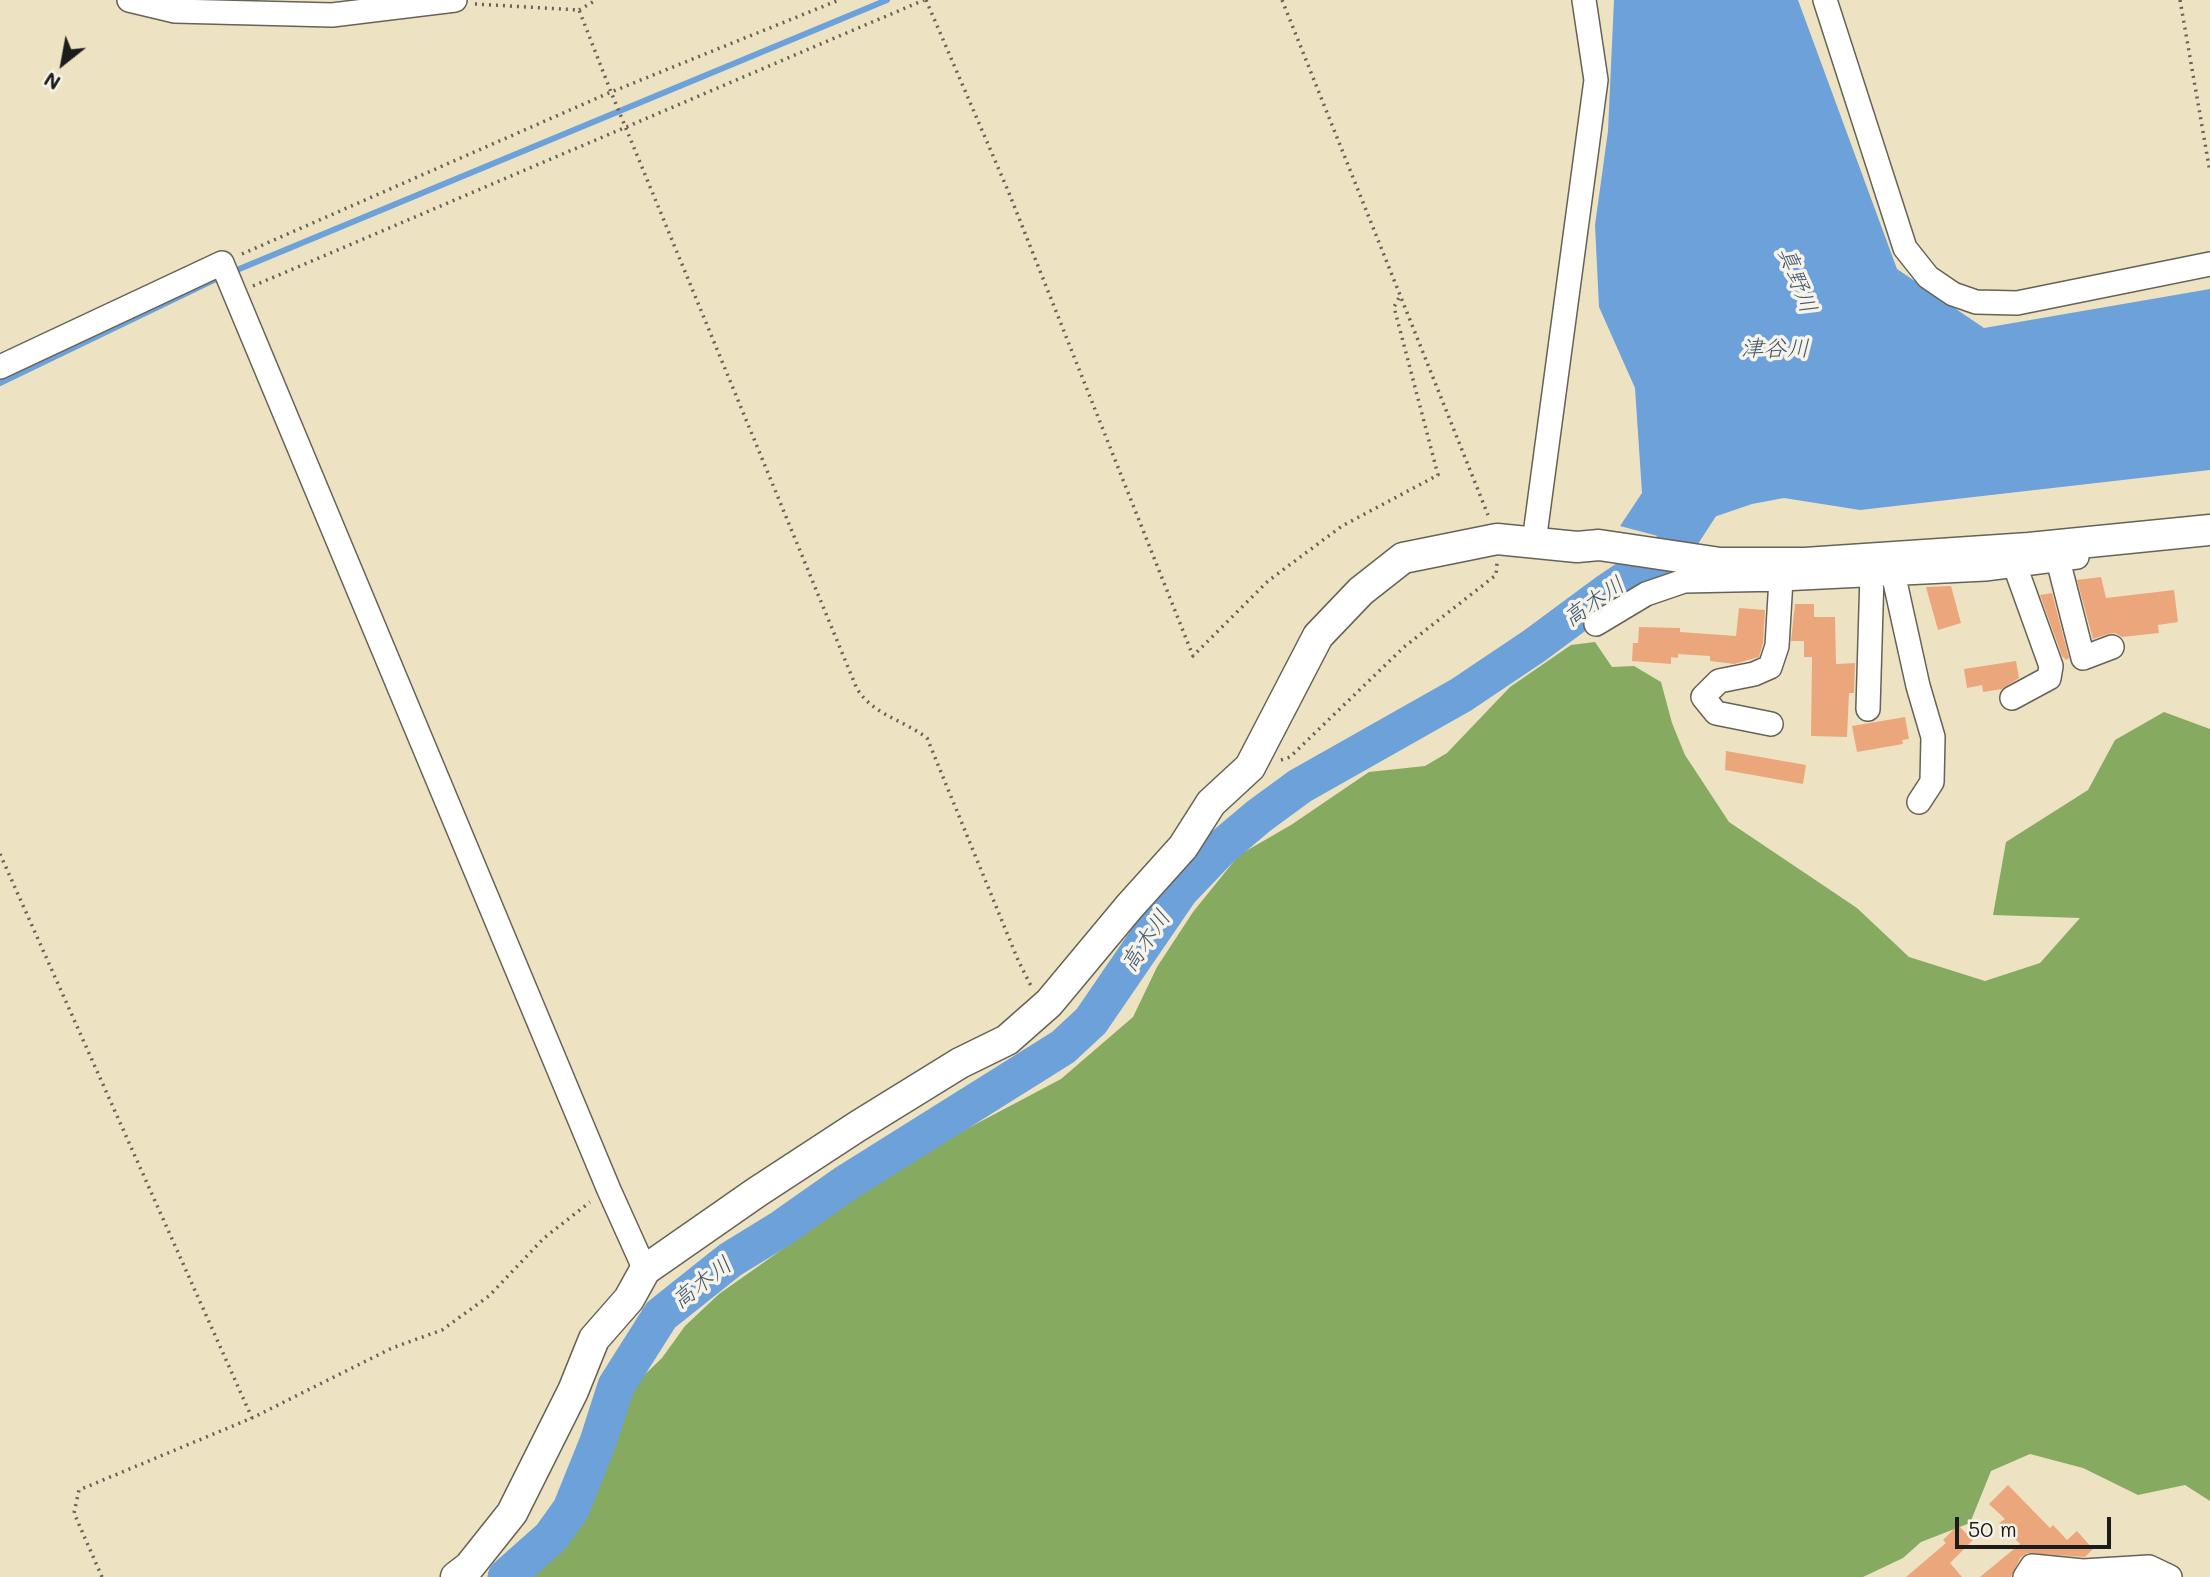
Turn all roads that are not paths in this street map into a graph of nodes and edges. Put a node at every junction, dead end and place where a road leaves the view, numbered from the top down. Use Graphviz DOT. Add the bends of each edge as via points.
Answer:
graph roads {
  1 [pos="129,0"];
  2 [pos="1584,0"];
  3 [pos="1825,0"];
  4 [pos="447,1"];
  5 [pos="2210,264"];
  6 [pos="0,366"];
  7 [pos="2210,531"];
  8 [pos="1534,542"];
  9 [pos="2058,560"];
  10 [pos="2015,566"];
  11 [pos="1882,574"];
  12 [pos="1781,579"];
  13 [pos="1596,624"];
  14 [pos="2112,647"];
  15 [pos="2083,658"];
  16 [pos="2051,666"];
  17 [pos="2012,698"];
  18 [pos="1868,709"];
  19 [pos="1771,724"];
  20 [pos="1919,802"];
  21 [pos="645,1270"];
  22 [pos="456,1577"];
  23 [pos="2025,1577"];
  24 [pos="2170,1577"];
  1 -- 4 [label="street" via="175,11 332,15"];
  2 -- 8 [label="street" via="1596,80"];
  3 -- 5 [label="street" via="1905,248 1939,285 1976,302 2017,303"];
  6 -- 21 [label="street" via="227,276"];
  7 -- 8 [label="street" via="1805,563 1720,563 1599,545"];
  7 -- 9 [label="street" via="2175,544"];
  8 -- 21 [label="street" via="1497,539 1403,558 1361,591 1318,636 1250,768 1211,803 1183,847 1049,1003 1007,1040 960,1063 858,1126"];
  9 -- 10 [label="street"];
  9 -- 15 [label="street"];
  10 -- 11 [label="street"];
  10 -- 16 [label="street"];
  11 -- 12 [label="street"];
  11 -- 18 [label="street"];
  11 -- 20 [label="street" via="1933,737 1932,782"];
  12 -- 13 [label="street" via="1684,581 1646,594"];
  12 -- 19 [label="street" via="1777,646 1770,667 1719,681 1703,696 1716,713"];
  14 -- 15 [label="street"];
  15 -- 16 [label="street" via="2070,669"];
  16 -- 17 [label="street" via="2049,678"];
  21 -- 22 [label="street" via="629,1299 594,1339 512,1513"];
  23 -- 24 [label="street" via="2032,1566 2083,1571 2149,1567"];
}
